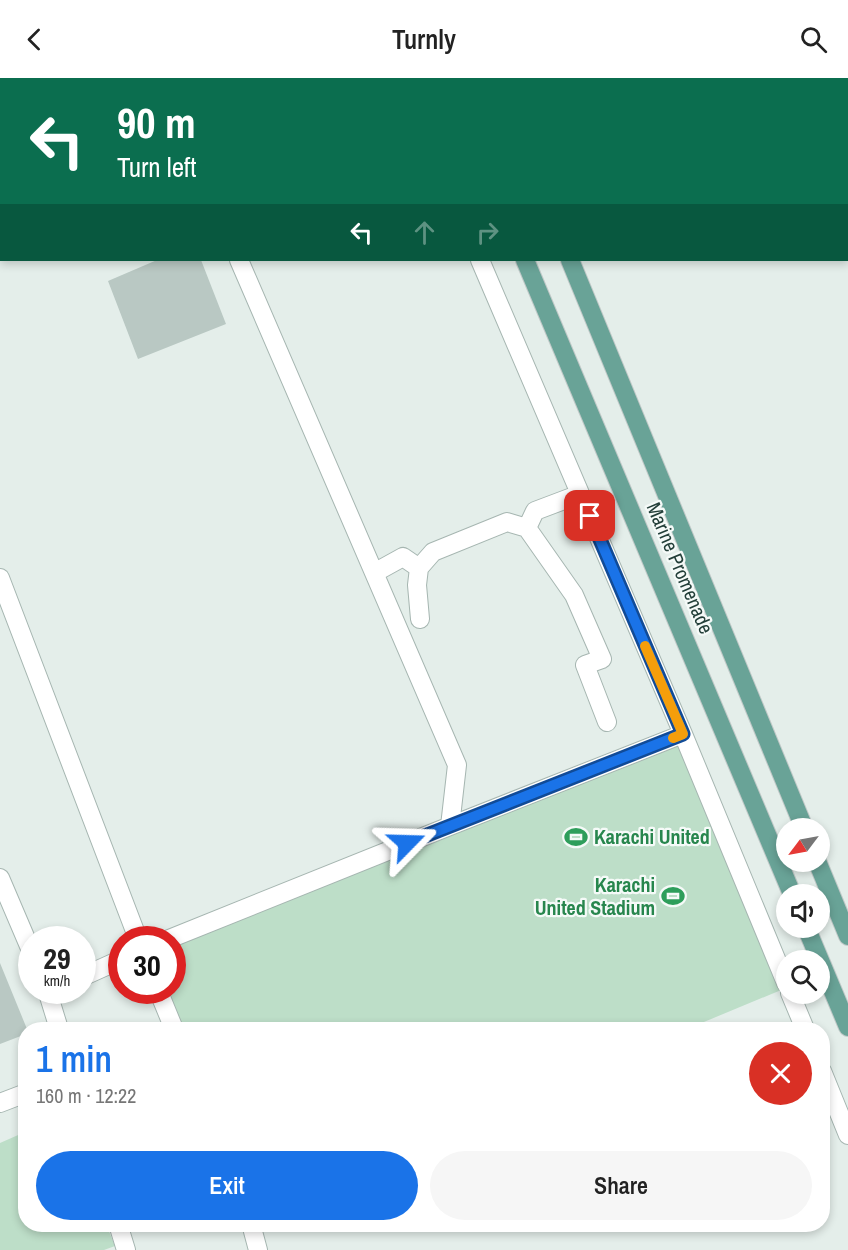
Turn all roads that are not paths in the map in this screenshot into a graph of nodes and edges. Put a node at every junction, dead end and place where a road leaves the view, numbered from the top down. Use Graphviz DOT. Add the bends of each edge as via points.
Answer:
graph roads {
  1 [pos="239,261"];
  2 [pos="480,261"];
  3 [pos="525,261"];
  4 [pos="570,261"];
  5 [pos="580,494"];
  6 [pos="527,528"];
  7 [pos="419,568"];
  8 [pos="374,573"];
  9 [pos="0,578"];
  10 [pos="420,619"];
  11 [pos="607,722"];
  12 [pos="683,734"];
  13 [pos="800,818"];
  14 [pos="450,826"];
  15 [pos="822,872"];
  16 [pos="0,878"];
  17 [pos="788,884"];
  18 [pos="20,926"];
  19 [pos="133,926"];
  20 [pos="186,932"];
  21 [pos="848,936"];
  22 [pos="811,938"];
  23 [pos="776,959"];
  24 [pos="53,1004"];
  25 [pos="164,1004"];
  26 [pos="795,1004"];
  27 [pos="57,1022"];
  28 [pos="171,1022"];
  29 [pos="802,1022"];
  30 [pos="848,1027"];
  31 [pos="830,1091"];
  32 [pos="18,1097"];
  33 [pos="0,1103"];
  34 [pos="848,1135"];
  35 [pos="120,1232"];
  36 [pos="253,1232"];
  37 [pos="126,1250"];
  38 [pos="258,1250"];
  1 -- 8 [label="street"];
  2 -- 5 [label="street"];
  3 -- 17 [label="main road, Marine Promenade"];
  4 -- 13 [label="main road, Marine Promenade"];
  5 -- 6 [label="street" via="535,511"];
  5 -- 12 [label="street"];
  6 -- 7 [label="street" via="507,522 433,552"];
  6 -- 11 [label="street" via="574,595 602,659 585,665"];
  7 -- 8 [label="street" via="404,557"];
  7 -- 10 [label="street"];
  8 -- 14 [label="street" via="457,765"];
  9 -- 19 [label="street"];
  12 -- 14 [label="street"];
  12 -- 23 [label="street"];
  14 -- 20 [label="street"];
  15 -- 21 [label="main road"];
  16 -- 18 [label="street"];
  22 -- 30 [label="main road"];
  24 -- 27 [label="street"];
  25 -- 28 [label="street"];
  26 -- 29 [label="street"];
  31 -- 34 [label="street"];
  32 -- 33 [label="street"];
  35 -- 37 [label="street"];
  36 -- 38 [label="street"];
}
